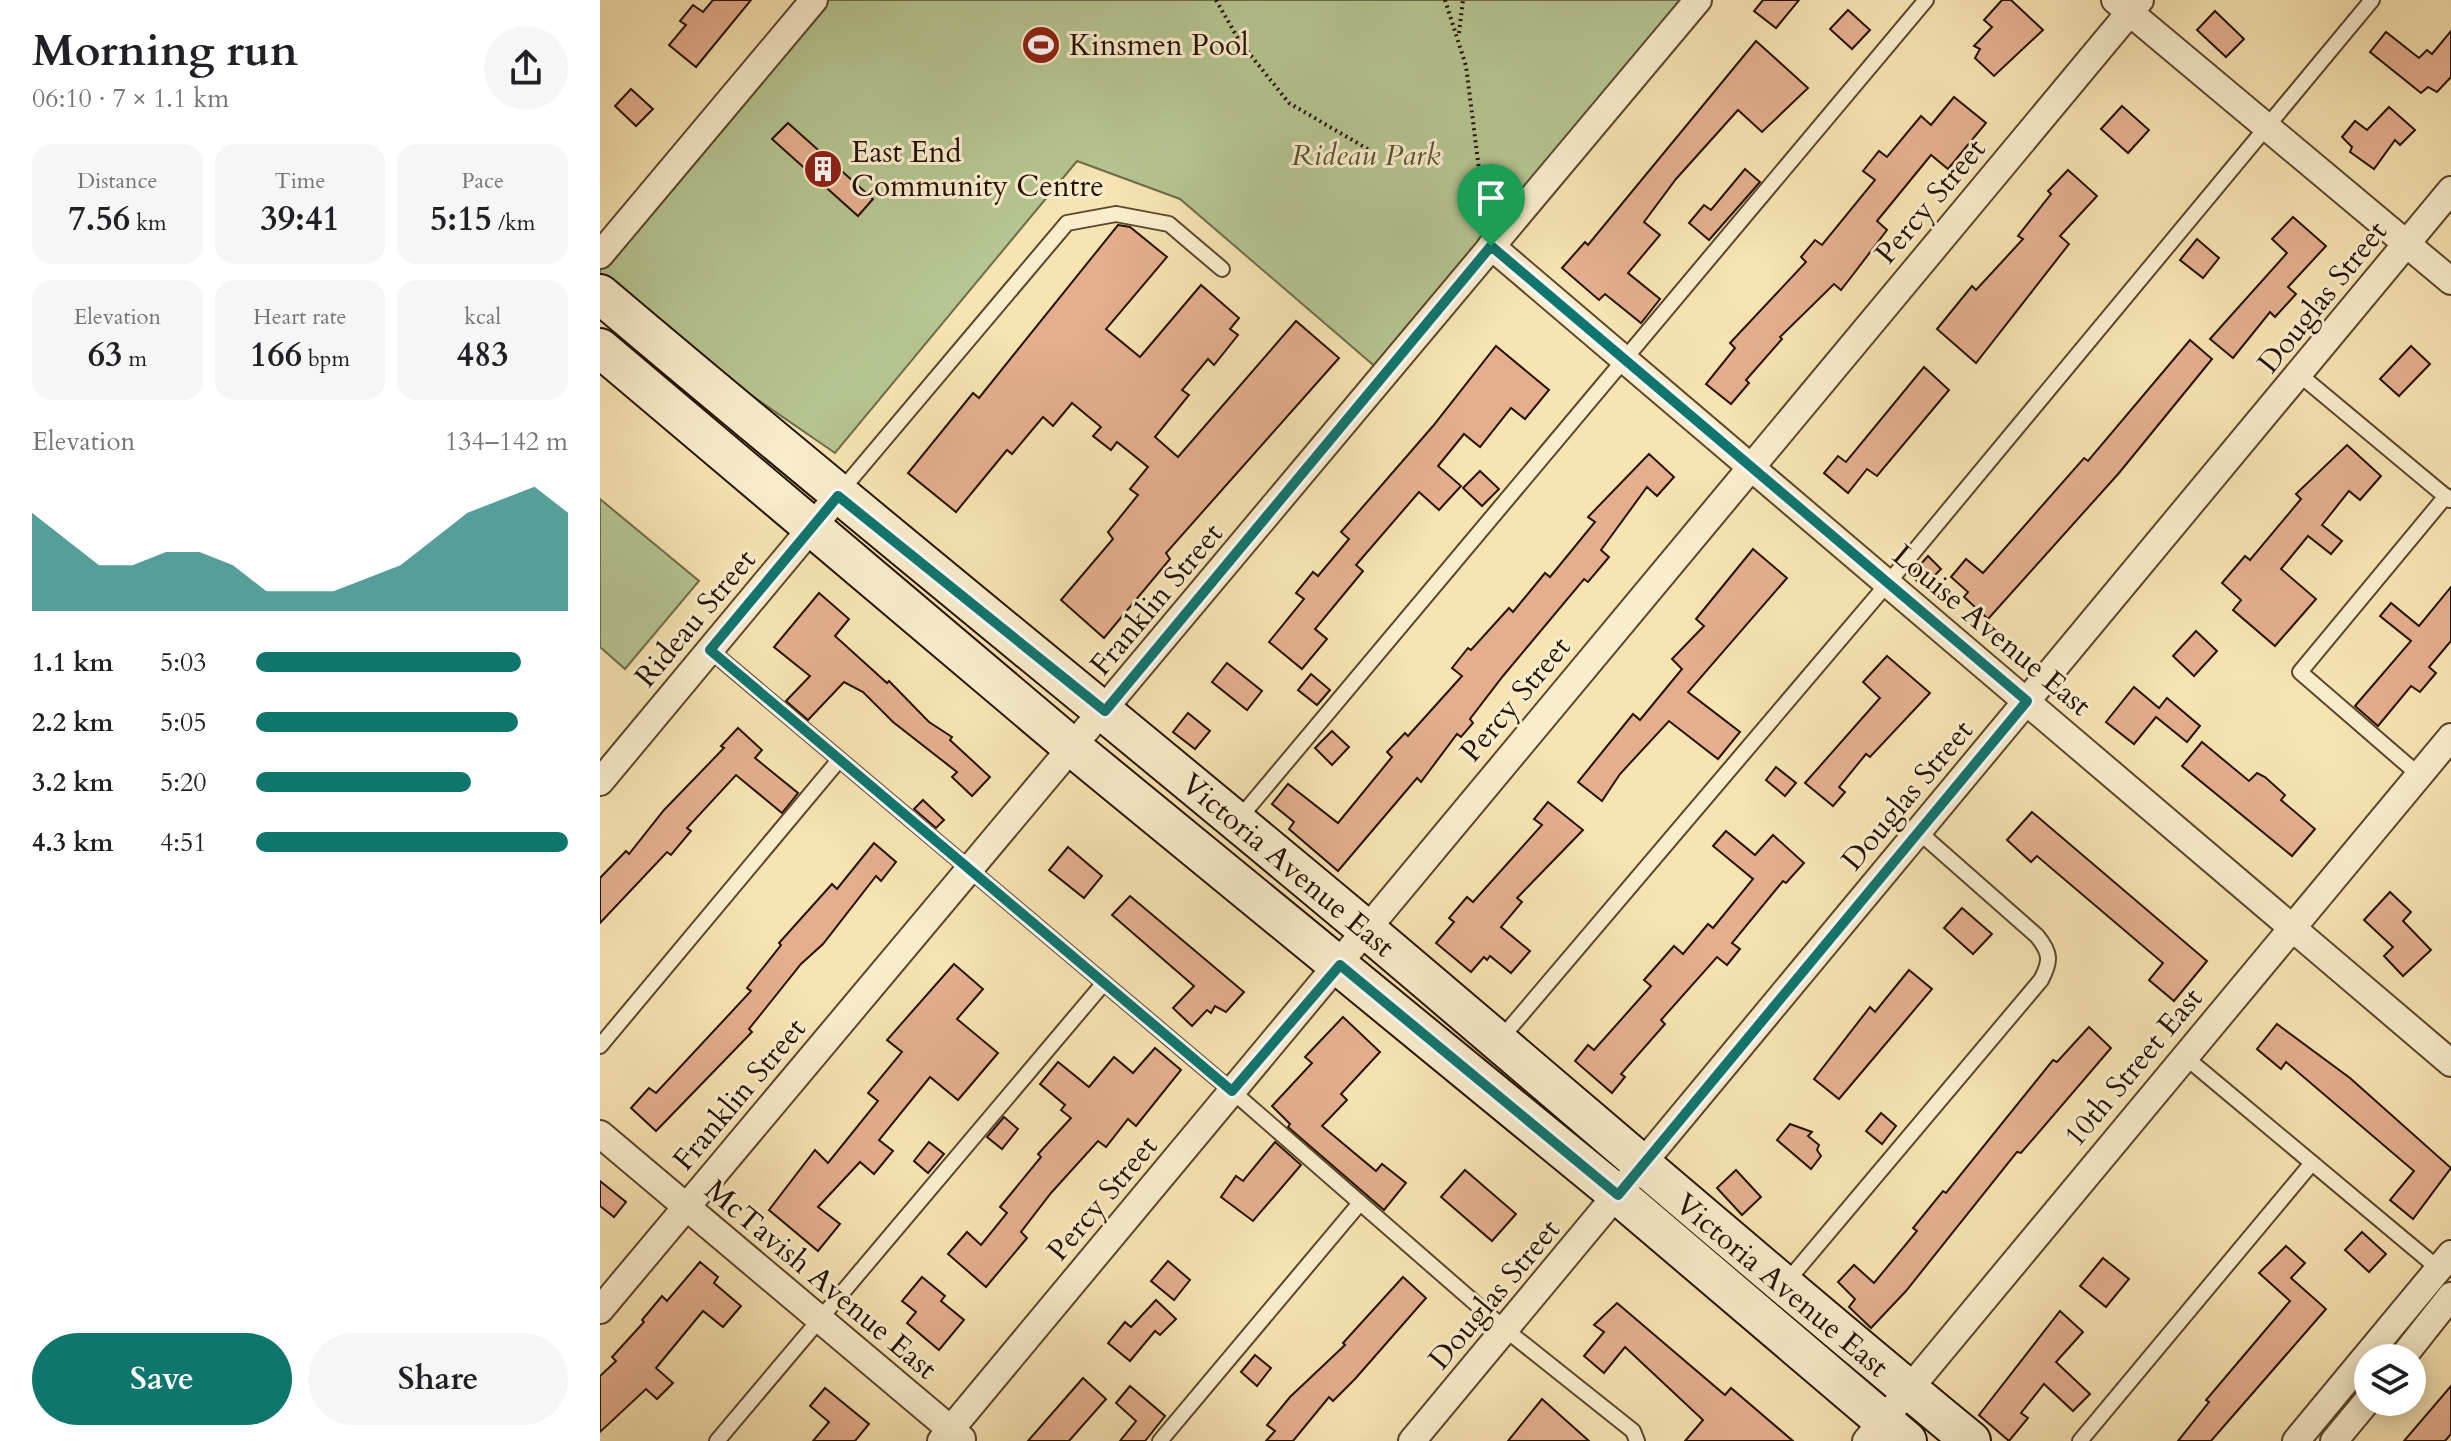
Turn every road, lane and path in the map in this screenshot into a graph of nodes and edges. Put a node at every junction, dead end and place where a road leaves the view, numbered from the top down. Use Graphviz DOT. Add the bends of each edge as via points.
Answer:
graph roads {
  1 [pos="814,0"];
  2 [pos="1216,0"];
  3 [pos="1445,0"];
  4 [pos="1463,0"];
  5 [pos="1698,0"];
  6 [pos="1926,0"];
  7 [pos="2372,0"];
  8 [pos="2128,4"];
  9 [pos="1459,36"];
  10 [pos="2266,126"];
  11 [pos="1371,151"];
  12 [pos="2451,190"];
  13 [pos="2406,244"];
  14 [pos="1491,246"];
  15 [pos="600,255"];
  16 [pos="1222,269"];
  17 [pos="2451,281"];
  18 [pos="600,294"];
  19 [pos="600,348"];
  20 [pos="1625,359"];
  21 [pos="2300,375"];
  22 [pos="1750,466"];
  23 [pos="838,496"];
  24 [pos="2448,498"];
  25 [pos="811,528"];
  26 [pos="1888,583"];
  27 [pos="710,650"];
  28 [pos="2027,701"];
  29 [pos="1105,711"];
  30 [pos="2451,737"];
  31 [pos="1072,747"];
  32 [pos="839,760"];
  33 [pos="2419,775"];
  34 [pos="600,782"];
  35 [pos="1236,821"];
  36 [pos="1919,832"];
  37 [pos="968,871"];
  38 [pos="2291,926"];
  39 [pos="1365,929"];
  40 [pos="1340,965"];
  41 [pos="1103,984"];
  42 [pos="1497,1043"];
  43 [pos="600,1046"];
  44 [pos="2184,1056"];
  45 [pos="2451,1063"];
  46 [pos="1232,1091"];
  47 [pos="600,1134"];
  48 [pos="2312,1163"];
  49 [pos="1629,1181"];
  50 [pos="1360,1203"];
  51 [pos="685,1207"];
  52 [pos="2445,1262"];
  53 [pos="1782,1287"];
  54 [pos="2451,1296"];
  55 [pos="600,1310"];
  56 [pos="819,1319"];
  57 [pos="1506,1330"];
  58 [pos="2413,1344"];
  59 [pos="1908,1389"];
  60 [pos="2355,1416"];
  61 [pos="1885,1435"];
  62 [pos="952,1437"];
  63 [pos="717,1441"];
  64 [pos="1160,1441"];
  65 [pos="1412,1441"];
  66 [pos="1637,1441"];
  67 [pos="1971,1441"];
  68 [pos="2080,1441"];
  69 [pos="2296,1441"];
  70 [pos="2334,1441"];
  1 -- 15 [label="street"];
  2 -- 11 [label="path" via="1240,42 1289,103"];
  3 -- 9 [label="path"];
  4 -- 9 [label="path"];
  5 -- 14 [label="street, Franklin Street"];
  6 -- 20 [label="lane"];
  7 -- 10 [label="lane"];
  8 -- 10 [label="street"];
  8 -- 22 [label="street, Percy Street"];
  9 -- 14 [label="path"];
  10 -- 13 [label="street"];
  10 -- 26 [label="lane"];
  12 -- 13 [label="street, Douglas Street"];
  13 -- 17 [label="street"];
  13 -- 21 [label="street, Douglas Street"];
  14 -- 20 [label="street, Louise Avenue East"];
  14 -- 29 [label="street, Franklin Street"];
  16 -- 23 [label="lane" via="1169,224 1116,214 1067,223"];
  18 -- 23 [label="main road, Victoria Avenue East"];
  19 -- 25 [label="main road, Victoria Avenue East"];
  20 -- 22 [label="street, Louise Avenue East"];
  20 -- 35 [label="lane"];
  21 -- 24 [label="lane"];
  21 -- 28 [label="street, Douglas Street"];
  22 -- 26 [label="street, Louise Avenue East"];
  22 -- 39 [label="street, Percy Street"];
  23 -- 25 [label="street, Rideau Street"];
  23 -- 29 [label="main road, Victoria Avenue East"];
  24 -- 33 [label="lane" via="2300,672"];
  25 -- 27 [label="street, Rideau Street"];
  25 -- 31 [label="main road, Victoria Avenue East"];
  26 -- 28 [label="street, Louise Avenue East"];
  26 -- 42 [label="lane"];
  27 -- 32 [label="lane"];
  27 -- 34 [label="street, Rideau Street"];
  28 -- 36 [label="street, Douglas Street"];
  28 -- 38 [label="street, Louise Avenue East"];
  29 -- 31 [label="street, Franklin Street"];
  29 -- 35 [label="main road, Victoria Avenue East"];
  30 -- 33 [label="street, 10th Street East"];
  31 -- 37 [label="street, Franklin Street"];
  31 -- 40 [label="main road, Victoria Avenue East"];
  32 -- 37 [label="lane"];
  32 -- 43 [label="lane"];
  33 -- 38 [label="street, 10th Street East"];
  35 -- 39 [label="main road, Victoria Avenue East"];
  36 -- 49 [label="street, Douglas Street"];
  36 -- 53 [label="lane" via="2037,936 2048,949 2050,962 2041,980"];
  37 -- 41 [label="lane"];
  37 -- 51 [label="street, Franklin Street"];
  38 -- 44 [label="street, 10th Street East"];
  38 -- 45 [label="street, Louise Avenue East"];
  39 -- 40 [label="street, Percy Street"];
  39 -- 42 [label="main road, Victoria Avenue East"];
  40 -- 46 [label="street, Percy Street"];
  40 -- 49 [label="main road, Victoria Avenue East"];
  41 -- 46 [label="lane"];
  41 -- 56 [label="lane"];
  42 -- 49 [label="main road, Victoria Avenue East"];
  44 -- 48 [label="lane"];
  44 -- 59 [label="street, 10th Street East"];
  46 -- 50 [label="lane"];
  46 -- 62 [label="street, Percy Street"];
  47 -- 51 [label="street, McTavish Avenue East"];
  48 -- 52 [label="lane"];
  48 -- 68 [label="lane"];
  49 -- 53 [label="main road, Victoria Avenue East"];
  49 -- 57 [label="street, Douglas Street"];
  49 -- 61 [label="main road, Victoria Avenue East"];
  50 -- 57 [label="lane"];
  50 -- 64 [label="lane"];
  51 -- 55 [label="street, Franklin Street"];
  51 -- 56 [label="street, McTavish Avenue East"];
  52 -- 69 [label="street"];
  53 -- 59 [label="main road, Victoria Avenue East"];
  54 -- 58 [label="street"];
  56 -- 62 [label="street, McTavish Avenue East"];
  56 -- 63 [label="lane"];
  57 -- 65 [label="street, Douglas Street"];
  57 -- 66 [label="lane" via="1633,1431"];
  59 -- 61 [label="street, 10th Street East"];
  59 -- 67 [label="main road, Victoria Avenue East"];
  60 -- 70 [label="street"];
}
